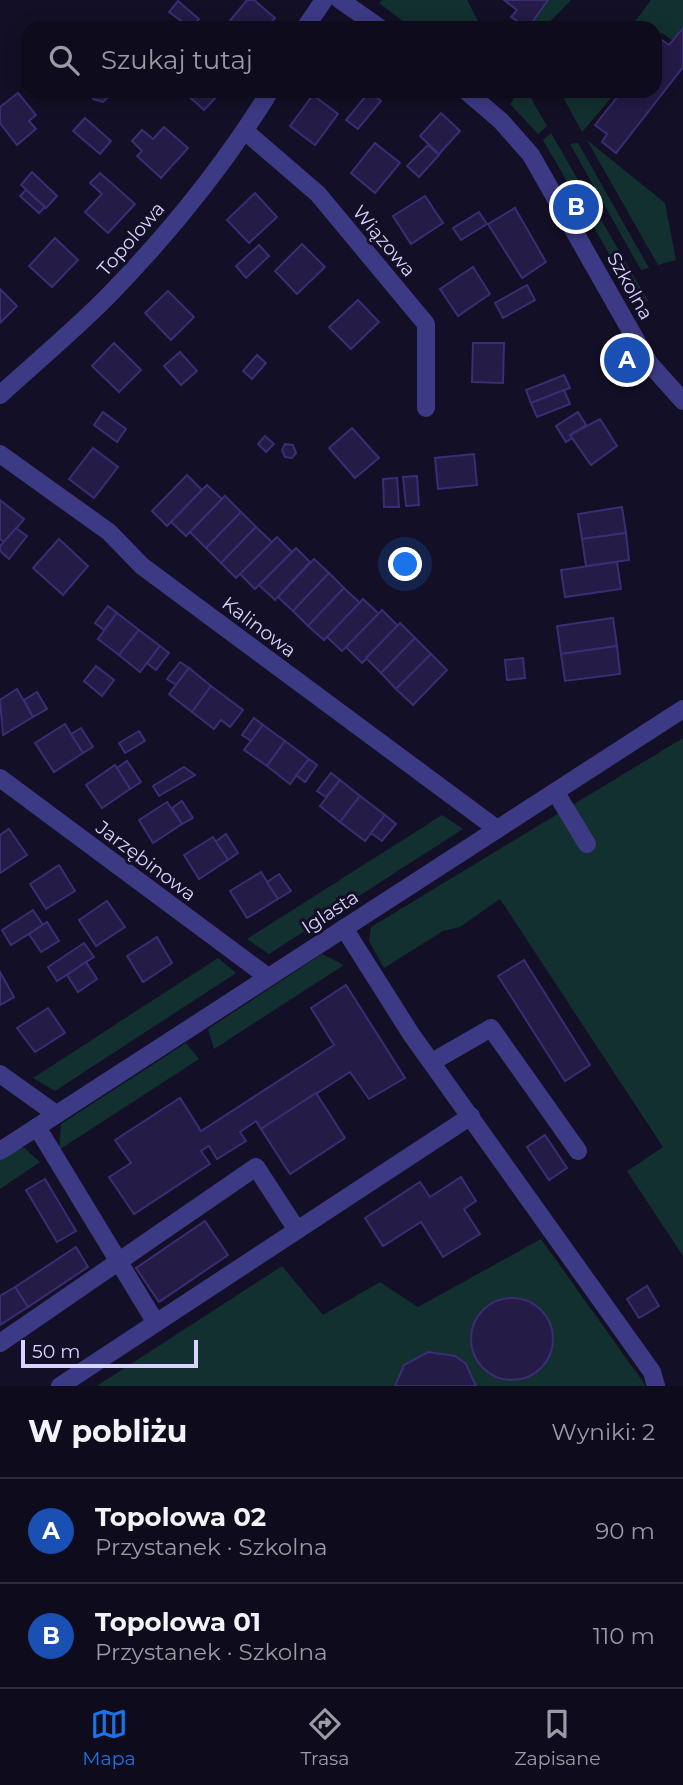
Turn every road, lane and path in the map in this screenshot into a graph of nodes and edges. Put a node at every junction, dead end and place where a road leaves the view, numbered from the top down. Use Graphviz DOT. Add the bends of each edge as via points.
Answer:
graph roads {
  1 [pos="324,0"];
  2 [pos="340,0"];
  3 [pos="310,21"];
  4 [pos="370,21"];
  5 [pos="266,98"];
  6 [pos="474,98"];
  7 [pos="245,131"];
  8 [pos="0,395"];
  9 [pos="683,401"];
  10 [pos="426,408"];
  11 [pos="0,454"];
  12 [pos="683,709"];
  13 [pos="0,778"];
  14 [pos="556,793"];
  15 [pos="497,829"];
  16 [pos="587,844"];
  17 [pos="344,928"];
  18 [pos="268,977"];
  19 [pos="432,1062"];
  20 [pos="0,1074"];
  21 [pos="56,1114"];
  22 [pos="471,1116"];
  23 [pos="37,1127"];
  24 [pos="0,1151"];
  25 [pos="578,1151"];
  26 [pos="297,1230"];
  27 [pos="119,1262"];
  28 [pos="156,1322"];
  29 [pos="0,1343"];
  30 [pos="60,1386"];
  31 [pos="656,1386"];
  1 -- 3 [label="street"];
  2 -- 4 [label="street"];
  5 -- 7 [label="street, Topolowa"];
  6 -- 9 [label="street, Szkolna" via="531,155 649,363"];
  7 -- 8 [label="street, Topolowa" via="193,200 110,293"];
  7 -- 10 [label="street, Wiązowa" via="318,194 426,324"];
  11 -- 15 [label="street, Kalinowa" via="109,532 142,566"];
  12 -- 14 [label="street, Iglasta"];
  13 -- 18 [label="street, Jarzębinowa"];
  14 -- 15 [label="street, Iglasta"];
  14 -- 16 [label="street"];
  15 -- 17 [label="street, Iglasta"];
  17 -- 18 [label="street, Iglasta"];
  17 -- 19 [label="street"];
  18 -- 21 [label="street, Iglasta"];
  19 -- 22 [label="street"];
  19 -- 25 [label="street" via="491,1028"];
  20 -- 21 [label="street"];
  21 -- 23 [label="street, Iglasta"];
  22 -- 26 [label="street"];
  22 -- 31 [label="street" via="652,1372"];
  23 -- 24 [label="street, Iglasta"];
  23 -- 27 [label="street"];
  26 -- 27 [label="street" via="256,1167"];
  26 -- 28 [label="street"];
  27 -- 28 [label="street"];
  27 -- 29 [label="street"];
  28 -- 30 [label="street"];
}
